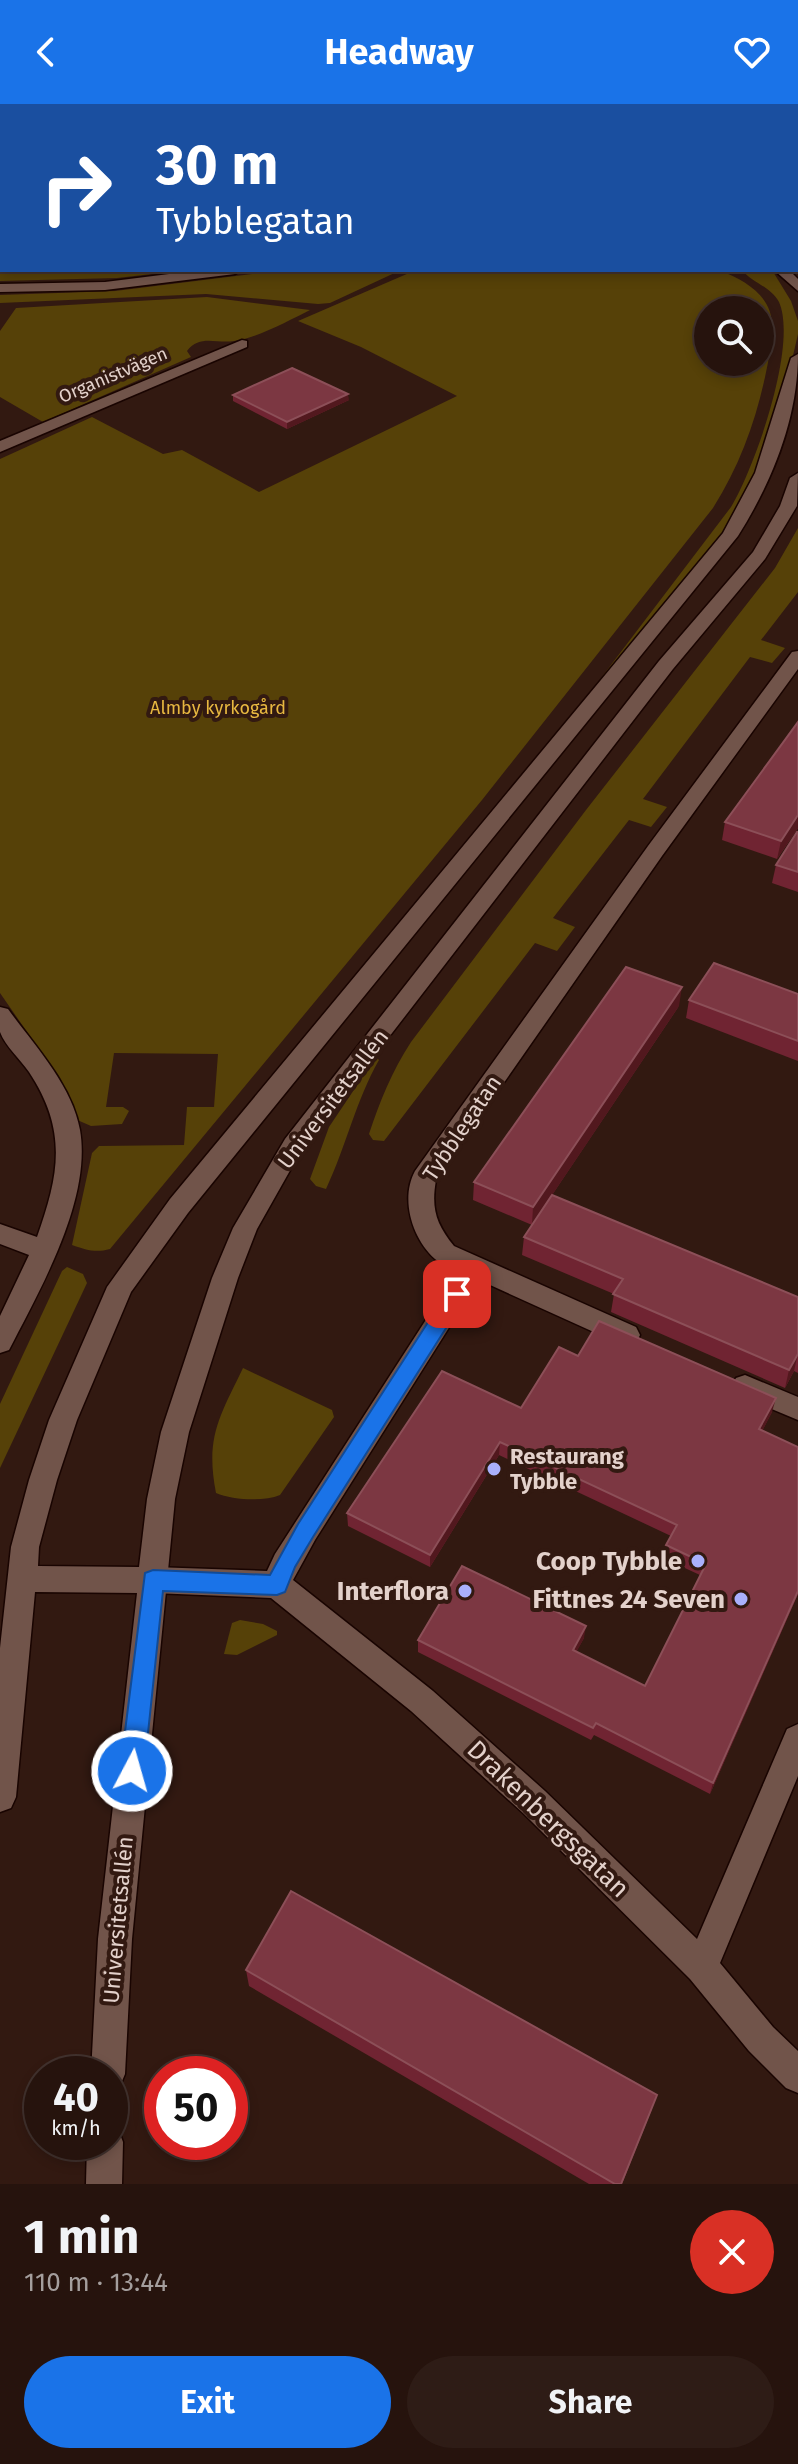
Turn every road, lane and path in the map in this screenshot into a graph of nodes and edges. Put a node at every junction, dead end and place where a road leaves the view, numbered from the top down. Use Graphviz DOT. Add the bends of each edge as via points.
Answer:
graph roads {
  1 [pos="220,272"];
  2 [pos="783,272"];
  3 [pos="0,288"];
  4 [pos="797,288"];
  5 [pos="242,344"];
  6 [pos="798,358"];
  7 [pos="0,447"];
  8 [pos="798,478"];
  9 [pos="798,656"];
  10 [pos="0,1015"];
  11 [pos="0,1234"];
  12 [pos="43,1250"];
  13 [pos="473,1268"];
  14 [pos="0,1342"];
  15 [pos="657,1348"];
  16 [pos="727,1378"];
  17 [pos="798,1409"];
  18 [pos="12,1580"];
  19 [pos="153,1580"];
  20 [pos="277,1585"];
  21 [pos="798,1739"];
  22 [pos="0,1797"];
  23 [pos="702,1967"];
  24 [pos="109,2056"];
  25 [pos="798,2076"];
  26 [pos="105,2160"];
  27 [pos="104,2184"];
  1 -- 3 [label="main road" via="137,283"];
  2 -- 4 [label="main road"];
  5 -- 7 [label="main road, Organistvägen"];
  6 -- 18 [label="main road" via="765,466 730,536 197,1183 120,1287 63,1420"];
  8 -- 19 [label="main road, Universitetsallén" via="782,522 748,570 674,654 293,1145 252,1216 225,1278 175,1432"];
  9 -- 13 [label="main road, Tybblegatan" via="424,1178 418,1204 428,1232 445,1253"];
  10 -- 12 [label="main road" via="54,1096 68,1129 66,1187"];
  11 -- 12 [label="main road"];
  12 -- 14 [label="main road"];
  13 -- 15 [label="main road, Tybblegatan"];
  13 -- 20 [label="main road" via="285,1563"];
  16 -- 17 [label="main road"];
  18 -- 19 [label="main road"];
  18 -- 22 [label="main road"];
  19 -- 20 [label="main road"];
  19 -- 24 [label="main road, Universitetsallén" via="115,1939"];
  20 -- 23 [label="main road, Drakenbergsgatan" via="468,1741"];
  21 -- 23 [label="main road"];
  23 -- 25 [label="main road, Drakenbergsgatan"];
  26 -- 27 [label="main road"];
}
